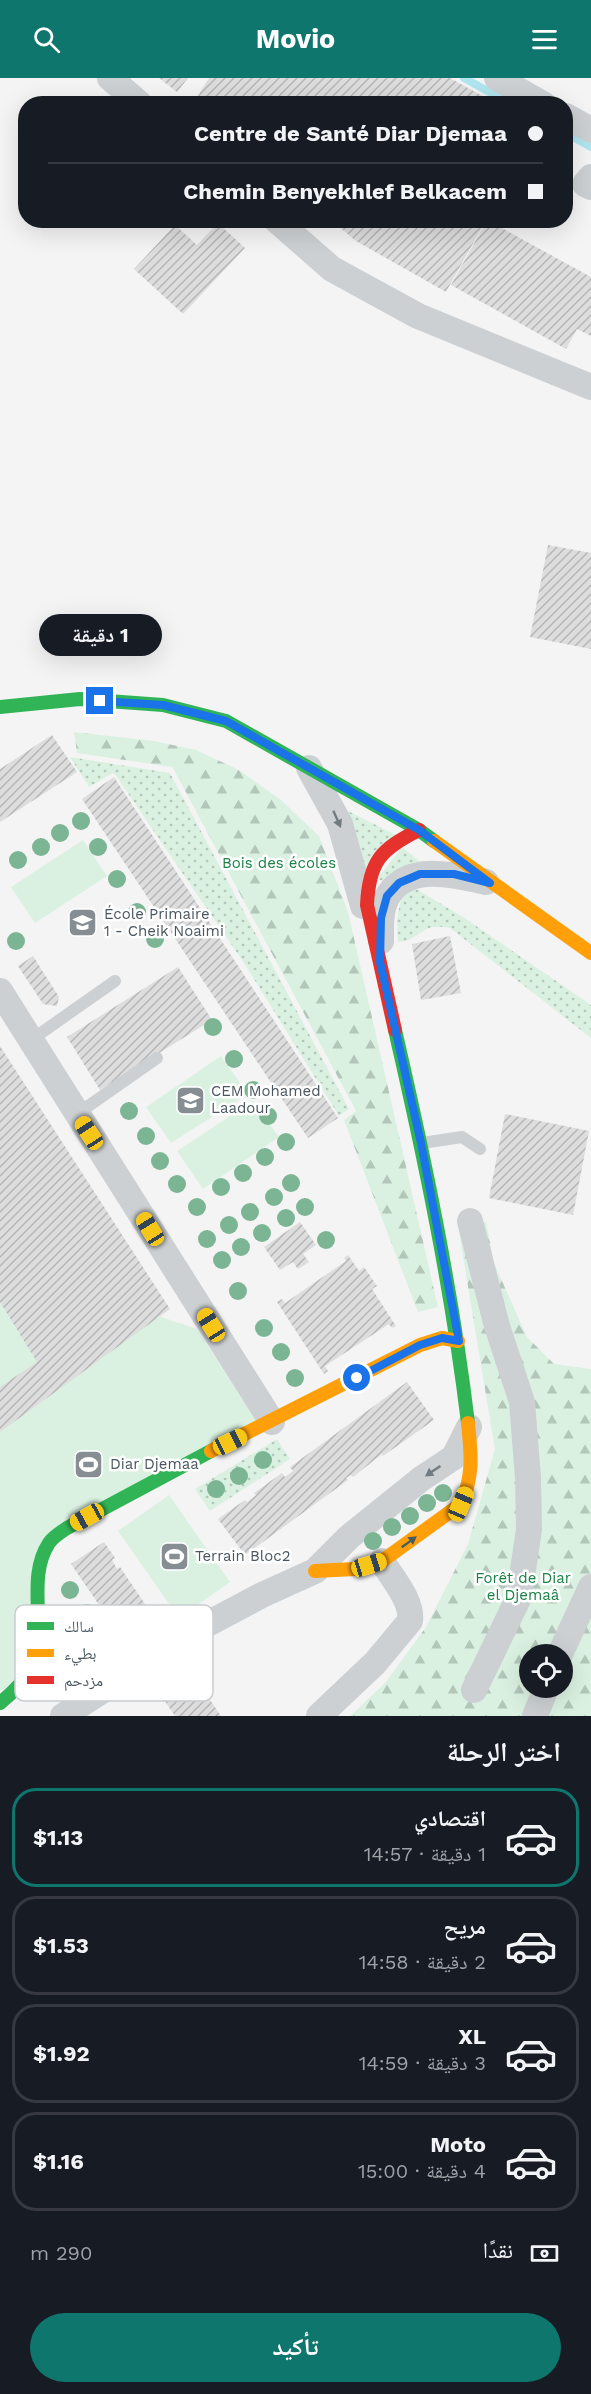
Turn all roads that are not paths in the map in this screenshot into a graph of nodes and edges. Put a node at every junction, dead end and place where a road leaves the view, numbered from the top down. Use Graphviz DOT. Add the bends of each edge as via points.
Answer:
graph roads {
  1 [pos="110,78"];
  2 [pos="497,78"];
  3 [pos="131,96"];
  4 [pos="529,96"];
  5 [pos="573,120"];
  6 [pos="591,130"];
  7 [pos="591,177"];
  8 [pos="591,187"];
  9 [pos="285,228"];
  10 [pos="591,387"];
  11 [pos="0,707"];
  12 [pos="309,768"];
  13 [pos="419,830"];
  14 [pos="490,883"];
  15 [pos="591,953"];
  16 [pos="380,962"];
  17 [pos="115,981"];
  18 [pos="0,991"];
  19 [pos="31,1040"];
  20 [pos="157,1058"];
  21 [pos="77,1114"];
  22 [pos="421,1143"];
  23 [pos="480,1149"];
  24 [pos="470,1221"];
  25 [pos="459,1341"];
  26 [pos="272,1422"];
  27 [pos="469,1427"];
  28 [pos="382,1561"];
  29 [pos="315,1571"];
  30 [pos="591,1587"];
  31 [pos="40,1605"];
  32 [pos="213,1621"];
  33 [pos="565,1644"];
  34 [pos="474,1690"];
  35 [pos="15,1692"];
  36 [pos="542,1698"];
  37 [pos="86,1701"];
  38 [pos="0,1703"];
  39 [pos="63,1716"];
  40 [pos="319,1716"];
  41 [pos="535,1716"];
  1 -- 3 [label="street"];
  2 -- 4 [label="street"];
  5 -- 6 [label="street"];
  7 -- 8 [label="street" via="585,184"];
  9 -- 10 [label="street" via="332,269 418,316"];
  11 -- 12 [label="street" via="80,699 163,705 226,721"];
  12 -- 13 [label="street"];
  12 -- 16 [label="street, one-way" via="340,824"];
  13 -- 14 [label="street"];
  13 -- 16 [label="street" via="384,850 367,880 367,906"];
  14 -- 15 [label="street"];
  14 -- 16 [label="street" via="454,874 420,874 399,883 387,896 381,918"];
  16 -- 22 [label="street"];
  17 -- 19 [label="lane"];
  18 -- 19 [label="street"];
  19 -- 21 [label="street"];
  20 -- 21 [label="lane"];
  21 -- 26 [label="street"];
  22 -- 23 [label="lane" via="462,1137"];
  22 -- 25 [label="street"];
  24 -- 34 [label="street" via="497,1326 522,1402 529,1529 519,1597"];
  25 -- 26 [label="street" via="442,1338 420,1345"];
  25 -- 27 [label="street"];
  26 -- 31 [label="street" via="167,1473 57,1534 44,1551 39,1572"];
  28 -- 27 [label="street, one-way" via="461,1504 472,1461"];
  27 -- 29 [label="street, one-way" via="454,1457 350,1537"];
  28 -- 29 [label="street" via="355,1569"];
  28 -- 40 [label="street" via="407,1601 410,1621 375,1663"];
  29 -- 32 [label="street"];
  30 -- 33 [label="street"];
  35 -- 38 [label="street"];
  36 -- 41 [label="street"];
  37 -- 39 [label="street"];
}
